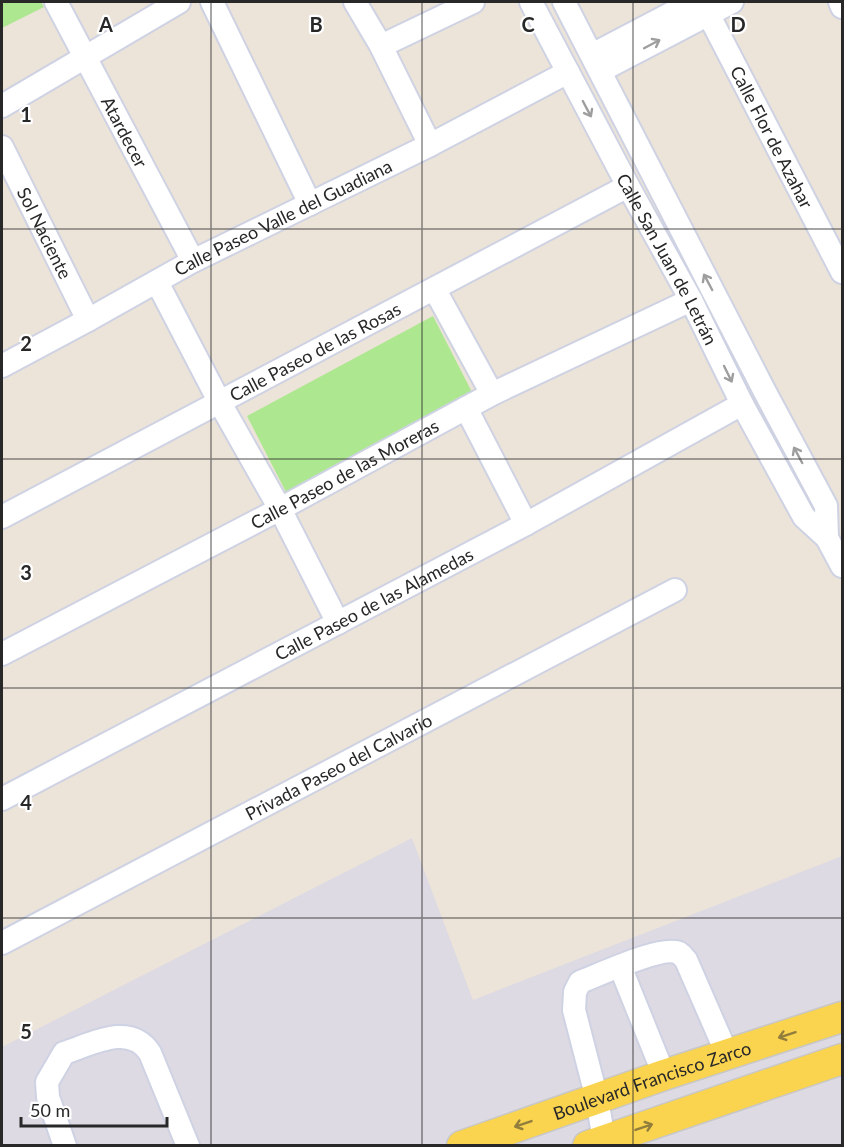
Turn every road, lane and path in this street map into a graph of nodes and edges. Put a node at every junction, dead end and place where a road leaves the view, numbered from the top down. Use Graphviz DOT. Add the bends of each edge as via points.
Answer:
graph roads {
  1 [pos="56,2"];
  2 [pos="179,2"];
  3 [pos="212,2"];
  4 [pos="355,2"];
  5 [pos="473,2"];
  6 [pos="531,2"];
  7 [pos="564,2"];
  8 [pos="732,2"];
  9 [pos="840,2"];
  10 [pos="701,6"];
  11 [pos="843,7"];
  12 [pos="381,46"];
  13 [pos="83,57"];
  14 [pos="596,63"];
  15 [pos="568,72"];
  16 [pos="2,106"];
  17 [pos="430,145"];
  18 [pos="2,147"];
  19 [pos="628,186"];
  20 [pos="310,204"];
  21 [pos="834,233"];
  22 [pos="193,261"];
  23 [pos="843,272"];
  24 [pos="157,282"];
  25 [pos="435,290"];
  26 [pos="691,300"];
  27 [pos="88,320"];
  28 [pos="2,366"];
  29 [pos="492,394"];
  30 [pos="220,403"];
  31 [pos="742,404"];
  32 [pos="466,408"];
  33 [pos="834,502"];
  34 [pos="280,508"];
  35 [pos="2,517"];
  36 [pos="804,517"];
  37 [pos="526,524"];
  38 [pos="827,538"];
  39 [pos="843,566"];
  40 [pos="675,590"];
  41 [pos="338,623"];
  42 [pos="2,654"];
  43 [pos="2,799"];
  44 [pos="2,943"];
  45 [pos="620,966"];
  46 [pos="843,1017"];
  47 [pos="727,1054"];
  48 [pos="843,1059"];
  49 [pos="664,1075"];
  50 [pos="597,1099"];
  51 [pos="599,1144"];
  52 [pos="65,1146"];
  53 [pos="188,1146"];
  54 [pos="462,1146"];
  1 -- 13 [label="street, Atardecer"];
  2 -- 13 [label="street"];
  3 -- 20 [label="street"];
  4 -- 12 [label="street"];
  5 -- 12 [label="street"];
  6 -- 15 [label="street, Calle San Juan de Letrán"];
  7 -- 14 [label="street, Calle San Juan de Letrán"];
  8 -- 10 [label="street"];
  9 -- 11 [label="street"];
  10 -- 14 [label="street"];
  10 -- 21 [label="street, Calle Flor de Azahar"];
  12 -- 17 [label="street"];
  13 -- 16 [label="street"];
  13 -- 22 [label="street, Atardecer"];
  33 -- 14 [label="street, Calle San Juan de Letrán, one-way" via="765,392"];
  15 -- 17 [label="street, Calle Paseo Valle del Guadiana"];
  15 -- 19 [label="street, Calle San Juan de Letrán, one-way"];
  17 -- 20 [label="street, Calle Paseo Valle del Guadiana"];
  18 -- 27 [label="street, Sol Naciente"];
  19 -- 25 [label="street, Calle Paseo de las Rosas"];
  19 -- 26 [label="street, Calle San Juan de Letrán"];
  20 -- 22 [label="street, Calle Paseo Valle del Guadiana"];
  21 -- 23 [label="street, Calle Flor de Azahar"];
  22 -- 24 [label="street, Calle Paseo Valle del Guadiana"];
  24 -- 27 [label="street, Calle Paseo Valle del Guadiana"];
  24 -- 30 [label="street"];
  25 -- 29 [label="street"];
  25 -- 30 [label="street, Calle Paseo de las Rosas"];
  26 -- 29 [label="street, Calle Paseo de las Moreras"];
  26 -- 31 [label="street, Calle San Juan de Letrán, one-way"];
  27 -- 28 [label="street, Calle Paseo Valle del Guadiana"];
  29 -- 32 [label="street, Calle Paseo de las Moreras"];
  30 -- 34 [label="street"];
  30 -- 35 [label="street, Calle Paseo de las Rosas"];
  31 -- 36 [label="street, Calle San Juan de Letrán"];
  31 -- 37 [label="street, Calle Paseo de las Alamedas"];
  32 -- 34 [label="street, Calle Paseo de las Moreras"];
  32 -- 37 [label="street"];
  33 -- 36 [label="street"];
  33 -- 38 [label="street"];
  34 -- 41 [label="street"];
  34 -- 42 [label="street, Calle Paseo de las Moreras"];
  36 -- 38 [label="street, Calle San Juan de Letrán"];
  37 -- 41 [label="street, Calle Paseo de las Alamedas"];
  38 -- 39 [label="street"];
  40 -- 44 [label="street, Privada Paseo del Calvario"];
  41 -- 43 [label="street, Calle Paseo de las Alamedas"];
  45 -- 47 [label="street" via="667,951 679,954 686,960"];
  45 -- 49 [label="street"];
  45 -- 50 [label="street" via="580,982 575,992 574,1010"];
  46 -- 47 [label="main road, Boulevard Francisco Zarco, one-way"];
  47 -- 49 [label="main road, Boulevard Francisco Zarco"];
  51 -- 48 [label="main road, one-way"];
  49 -- 50 [label="main road, Boulevard Francisco Zarco"];
  50 -- 51 [label="street"];
  50 -- 54 [label="main road, Boulevard Francisco Zarco, one-way"];
  52 -- 53 [label="street" via="48,1097 50,1075 64,1053 118,1035 143,1043 150,1053"];
}
